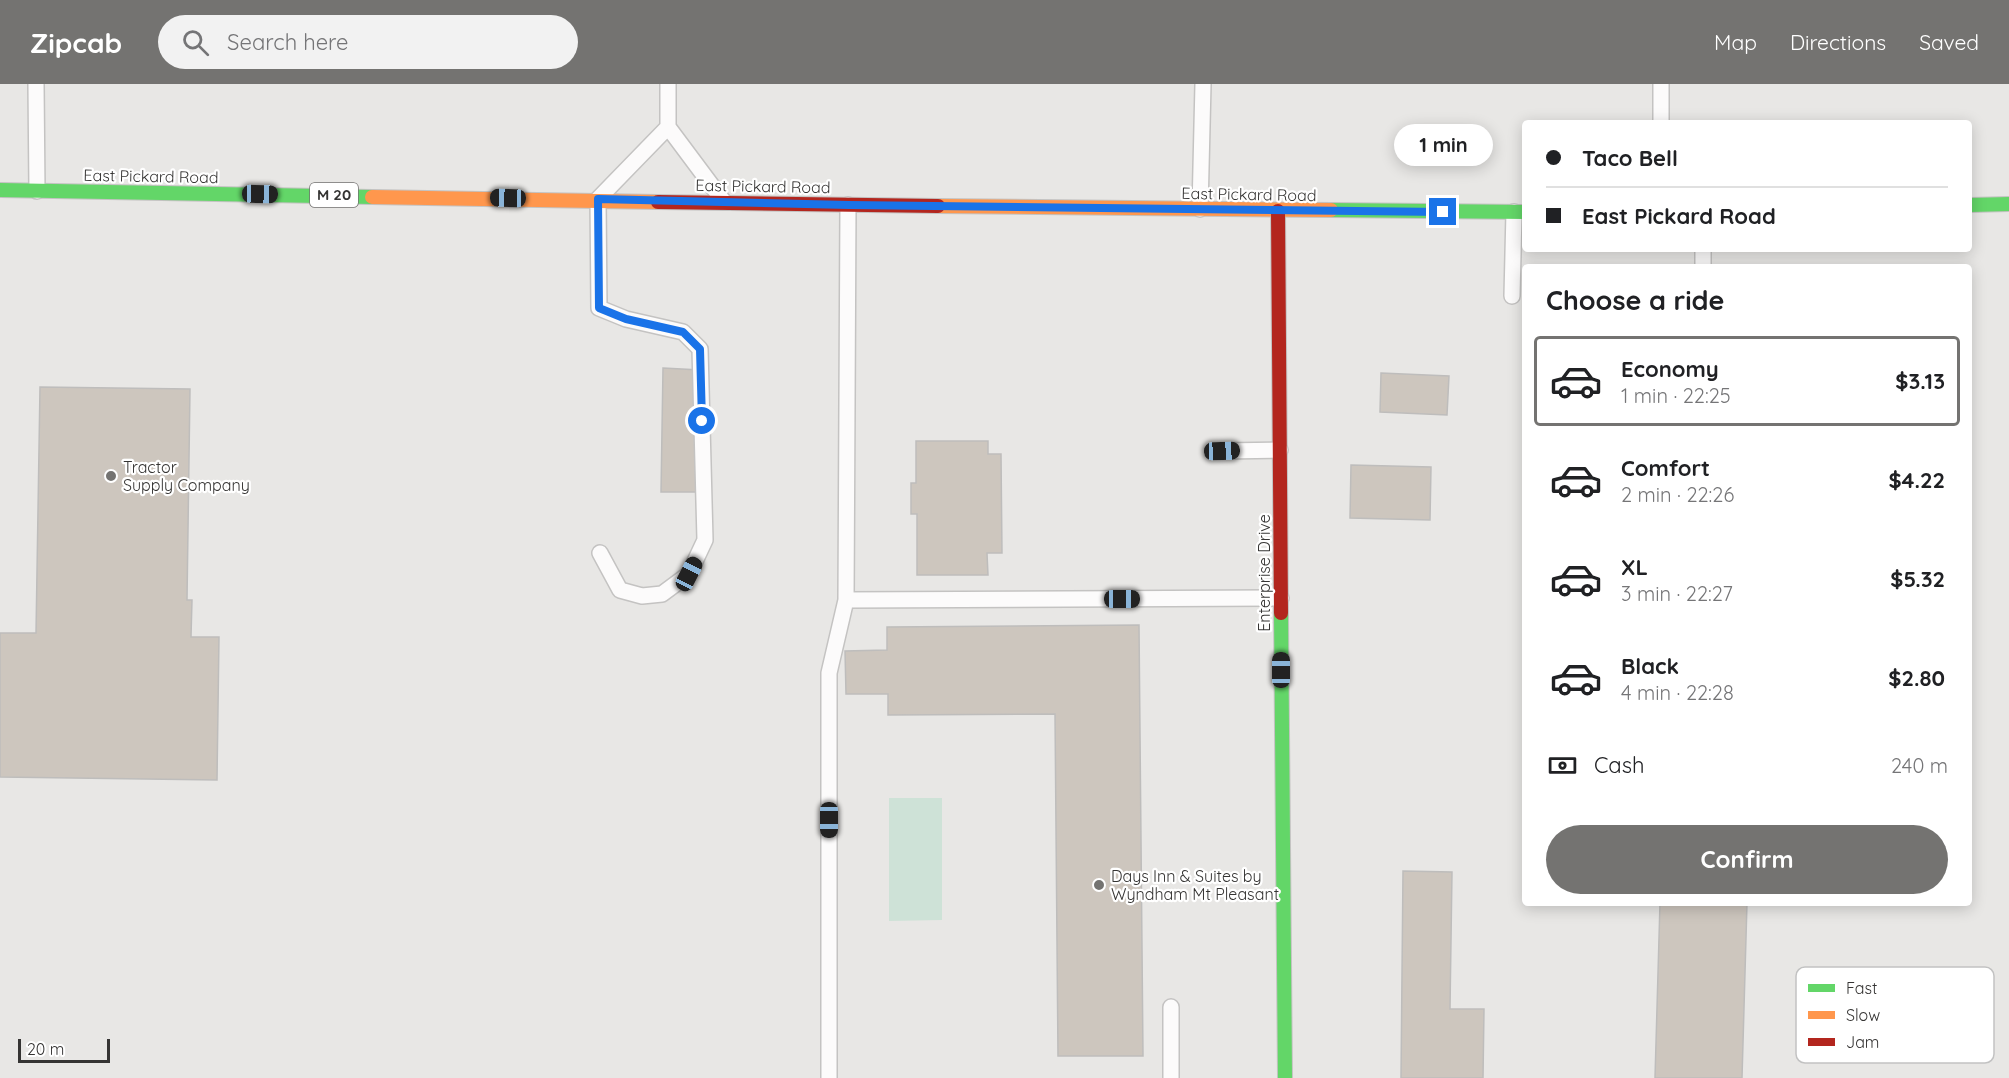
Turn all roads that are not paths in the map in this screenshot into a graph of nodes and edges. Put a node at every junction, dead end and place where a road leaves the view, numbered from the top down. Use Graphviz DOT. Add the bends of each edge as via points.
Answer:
graph roads {
  1 [pos="36,84"];
  2 [pos="668,84"];
  3 [pos="1203,84"];
  4 [pos="1661,84"];
  5 [pos="1661,120"];
  6 [pos="668,126"];
  7 [pos="0,189"];
  8 [pos="37,190"];
  9 [pos="598,199"];
  10 [pos="724,202"];
  11 [pos="2009,204"];
  12 [pos="849,205"];
  13 [pos="1972,205"];
  14 [pos="1200,209"];
  15 [pos="1278,211"];
  16 [pos="1520,212"];
  17 [pos="1512,296"];
  18 [pos="1280,450"];
  19 [pos="1222,451"];
  20 [pos="600,554"];
  21 [pos="1281,598"];
  22 [pos="846,600"];
  23 [pos="1171,1007"];
  24 [pos="829,1078"];
  25 [pos="1172,1078"];
  26 [pos="1285,1078"];
  1 -- 8 [label="lane"];
  2 -- 6 [label="lane"];
  3 -- 14 [label="lane"];
  4 -- 5 [label="lane"];
  6 -- 9 [label="lane"];
  6 -- 10 [label="lane"];
  7 -- 8 [label="main road, East Pickard Road / M 20"];
  8 -- 9 [label="main road, East Pickard Road / M 20"];
  9 -- 10 [label="main road, East Pickard Road / M 20"];
  9 -- 20 [label="lane" via="599,308 626,319 683,332 700,349 705,540 689,574 662,594 642,596 620,590"];
  10 -- 12 [label="main road, East Pickard Road / M 20"];
  11 -- 13 [label="main road"];
  12 -- 14 [label="main road, East Pickard Road / M 20"];
  12 -- 22 [label="lane"];
  14 -- 15 [label="main road, East Pickard Road / M 20"];
  15 -- 16 [label="main road, East Pickard Road / M 20"];
  15 -- 18 [label="main road, Enterprise Drive"];
  16 -- 17 [label="lane"];
  18 -- 19 [label="lane"];
  18 -- 21 [label="main road, Enterprise Drive"];
  21 -- 22 [label="lane"];
  21 -- 26 [label="main road, Enterprise Drive"];
  22 -- 24 [label="lane" via="829,673"];
  23 -- 25 [label="lane"];
}
